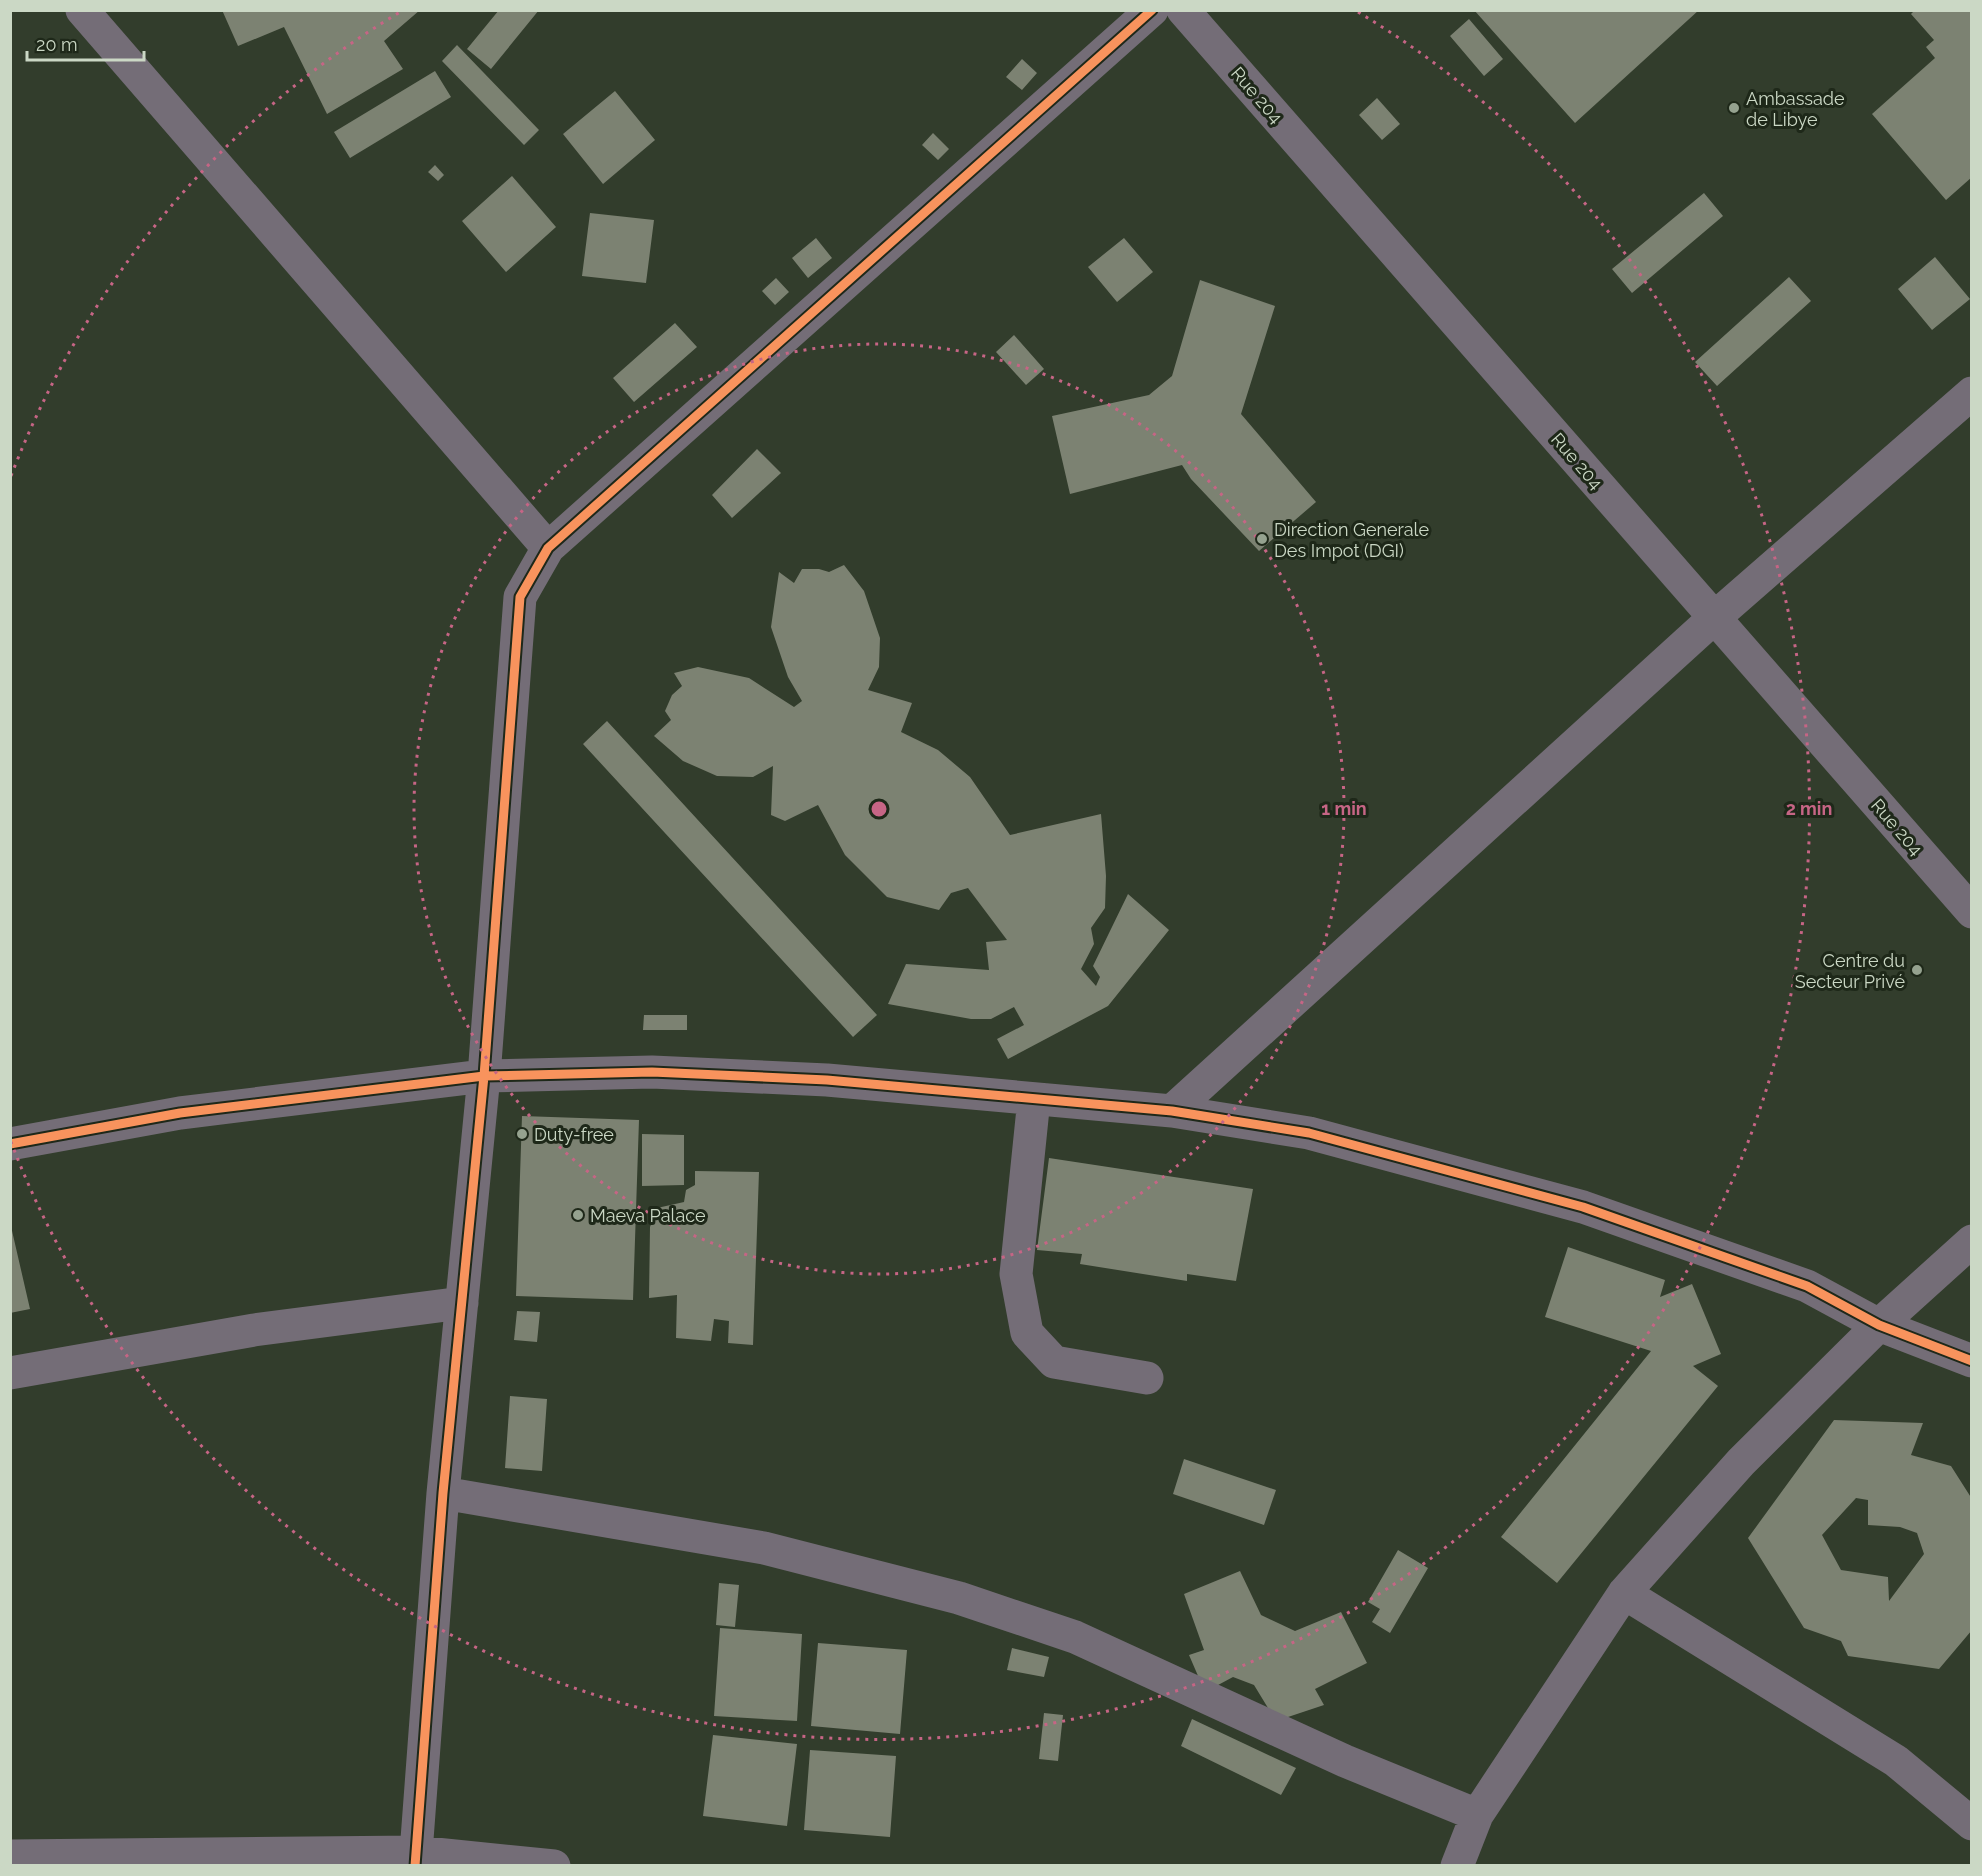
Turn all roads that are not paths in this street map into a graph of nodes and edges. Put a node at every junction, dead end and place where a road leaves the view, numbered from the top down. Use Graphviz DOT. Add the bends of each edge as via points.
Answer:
graph roads {
  1 [pos="82,10"];
  2 [pos="1152,10"];
  3 [pos="1183,10"];
  4 [pos="1971,393"];
  5 [pos="548,548"];
  6 [pos="1714,618"];
  7 [pos="1971,912"];
  8 [pos="484,1076"];
  9 [pos="1034,1099"];
  10 [pos="1172,1111"];
  11 [pos="10,1144"];
  12 [pos="1971,1241"];
  13 [pos="462,1303"];
  14 [pos="1879,1325"];
  15 [pos="1971,1360"];
  16 [pos="10,1373"];
  17 [pos="1147,1378"];
  18 [pos="443,1493"];
  19 [pos="1624,1593"];
  20 [pos="1477,1815"];
  21 [pos="1971,1824"];
  22 [pos="10,1856"];
  23 [pos="415,1859"];
  24 [pos="554,1866"];
  25 [pos="1457,1866"];
  1 -- 5 [label="street"];
  2 -- 5 [label="street"];
  3 -- 6 [label="street, Rue 204"];
  4 -- 6 [label="street"];
  5 -- 8 [label="street" via="520,597"];
  6 -- 7 [label="street, Rue 204"];
  6 -- 10 [label="street"];
  8 -- 9 [label="street" via="663,1073 827,1080"];
  8 -- 11 [label="street" via="180,1113"];
  8 -- 13 [label="street"];
  9 -- 10 [label="street"];
  9 -- 17 [label="street" via="1016,1274 1027,1333 1054,1362"];
  10 -- 14 [label="street" via="1309,1133 1583,1207 1807,1286"];
  12 -- 14 [label="street"];
  13 -- 16 [label="street" via="254,1330"];
  13 -- 18 [label="street"];
  14 -- 15 [label="street"];
  14 -- 19 [label="street" via="1741,1462"];
  18 -- 20 [label="street" via="764,1548 960,1598 1075,1636 1335,1756"];
  18 -- 23 [label="street"];
  19 -- 20 [label="street"];
  19 -- 21 [label="street" via="1896,1761"];
  20 -- 25 [label="street"];
  22 -- 23 [label="street"];
  23 -- 24 [label="street"];
}
